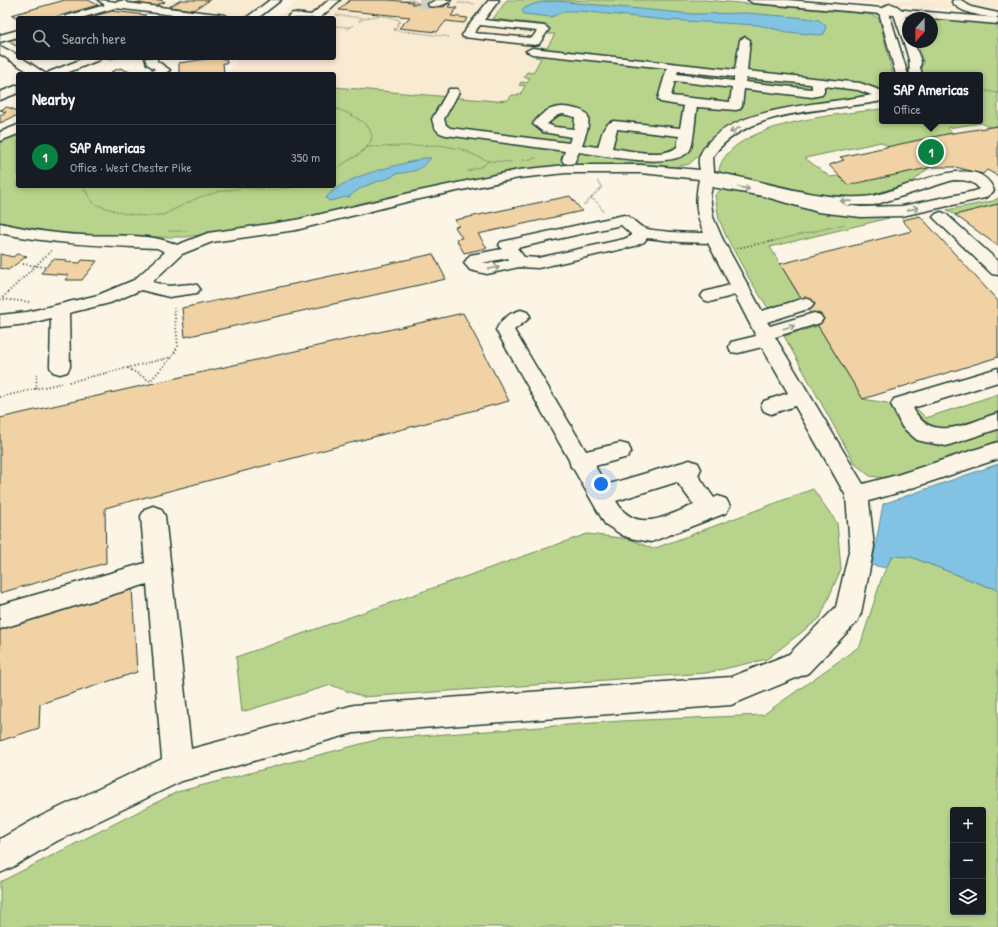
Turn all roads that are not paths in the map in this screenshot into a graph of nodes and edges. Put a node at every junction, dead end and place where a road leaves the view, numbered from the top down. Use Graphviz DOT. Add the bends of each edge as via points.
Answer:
graph roads {
  1 [pos="103,0"];
  2 [pos="132,0"];
  3 [pos="276,0"];
  4 [pos="289,0"];
  5 [pos="335,0"];
  6 [pos="446,0"];
  7 [pos="494,0"];
  8 [pos="753,0"];
  9 [pos="807,0"];
  10 [pos="433,4"];
  11 [pos="980,4"];
  12 [pos="114,5"];
  13 [pos="892,10"];
  14 [pos="77,16"];
  15 [pos="208,16"];
  16 [pos="255,16"];
  17 [pos="268,16"];
  18 [pos="316,16"];
  19 [pos="996,17"];
  20 [pos="477,22"];
  21 [pos="902,29"];
  22 [pos="16,34"];
  23 [pos="467,35"];
  24 [pos="0,39"];
  25 [pos="745,40"];
  26 [pos="460,44"];
  27 [pos="910,48"];
  28 [pos="0,49"];
  29 [pos="532,51"];
  30 [pos="11,58"];
  31 [pos="90,60"];
  32 [pos="101,60"];
  33 [pos="151,60"];
  34 [pos="677,66"];
  35 [pos="71,67"];
  36 [pos="36,72"];
  37 [pos="58,72"];
  38 [pos="159,72"];
  39 [pos="902,72"];
  40 [pos="915,72"];
  41 [pos="670,77"];
  42 [pos="740,79"];
  43 [pos="16,90"];
  44 [pos="453,92"];
  45 [pos="879,95"];
  46 [pos="0,96"];
  47 [pos="879,96"];
  48 [pos="664,99"];
  49 [pos="691,103"];
  50 [pos="879,104"];
  51 [pos="16,130"];
  52 [pos="657,130"];
  53 [pos="579,133"];
  54 [pos="0,137"];
  55 [pos="608,137"];
  56 [pos="684,139"];
  57 [pos="568,147"];
  58 [pos="604,151"];
  59 [pos="566,170"];
  60 [pos="706,178"];
  61 [pos="874,200"];
  62 [pos="887,211"];
  63 [pos="941,217"];
  64 [pos="0,228"];
  65 [pos="638,232"];
  66 [pos="723,243"];
  67 [pos="176,251"];
  68 [pos="998,270"];
  69 [pos="140,284"];
  70 [pos="741,288"];
  71 [pos="191,289"];
  72 [pos="710,296"];
  73 [pos="60,309"];
  74 [pos="809,312"];
  75 [pos="521,316"];
  76 [pos="0,320"];
  77 [pos="763,331"];
  78 [pos="738,347"];
  79 [pos="60,367"];
  80 [pos="998,376"];
  81 [pos="801,397"];
  82 [pos="771,406"];
  83 [pos="998,422"];
  84 [pos="998,450"];
  85 [pos="620,451"];
  86 [pos="579,461"];
  87 [pos="857,495"];
  88 [pos="600,496"];
  89 [pos="153,516"];
  90 [pos="158,570"];
  91 [pos="0,617"];
  92 [pos="178,767"];
  93 [pos="0,857"];
  1 -- 12 [label="main road"];
  2 -- 12 [label="main road"];
  3 -- 16 [label="main road"];
  4 -- 17 [label="main road"];
  5 -- 18 [label="main road"];
  6 -- 10 [label="main road"];
  7 -- 20 [label="main road"];
  8 -- 13 [label="main road"];
  9 -- 13 [label="main road"];
  11 -- 19 [label="main road" via="960,2 968,9"];
  12 -- 14 [label="main road"];
  12 -- 15 [label="main road"];
  13 -- 19 [label="main road"];
  13 -- 21 [label="main road"];
  13 -- 39 [label="main road"];
  20 -- 23 [label="main road"];
  20 -- 23 [label="main road" via="544,29 535,42"];
  22 -- 24 [label="main road"];
  23 -- 26 [label="main road"];
  25 -- 42 [label="main road"];
  27 -- 40 [label="main road"];
  28 -- 30 [label="main road"];
  29 -- 34 [label="main road"];
  30 -- 36 [label="main road" via="9,66 26,66"];
  31 -- 35 [label="main road"];
  32 -- 35 [label="main road"];
  33 -- 38 [label="main road" via="164,70"];
  34 -- 41 [label="main road" via="673,68"];
  34 -- 42 [label="main road"];
  35 -- 37 [label="main road"];
  41 -- 42 [label="main road"];
  41 -- 48 [label="main road"];
  42 -- 45 [label="main road" via="818,92 818,83 812,81 860,87"];
  42 -- 49 [label="main road" via="736,106"];
  43 -- 46 [label="main road"];
  44 -- 57 [label="main road" via="438,119 440,127 446,131"];
  47 -- 60 [label="main road, one-way" via="786,112 729,132 706,156"];
  48 -- 49 [label="main road"];
  48 -- 52 [label="main road"];
  49 -- 56 [label="main road"];
  50 -- 60 [label="main road" via="792,118 756,130 730,145 717,158"];
  51 -- 54 [label="main road"];
  52 -- 55 [label="main road" via="614,125 611,126"];
  52 -- 56 [label="main road"];
  53 -- 57 [label="main road"];
  55 -- 56 [label="main road"];
  55 -- 58 [label="main road"];
  56 -- 58 [label="main road" via="681,152 671,156"];
  57 -- 58 [label="main road"];
  57 -- 59 [label="main road"];
  59 -- 60 [label="main road" via="641,169"];
  59 -- 67 [label="main road" via="519,174 398,206 208,238"];
  61 -- 60 [label="main road, one-way" via="826,200 742,181"];
  60 -- 62 [label="main road, one-way" via="839,210"];
  60 -- 66 [label="main road" via="703,196 705,217"];
  61 -- 62 [label="main road"];
  62 -- 61 [label="main road, one-way" via="902,211 980,195 987,191 986,187 975,179 958,175"];
  63 -- 68 [label="main road"];
  64 -- 67 [label="main road" via="32,235 160,243"];
  65 -- 65 [label="main road, one-way" via="624,220 507,245 515,257 538,263 628,243 638,239"];
  65 -- 66 [label="main road"];
  66 -- 70 [label="main road"];
  67 -- 69 [label="main road"];
  69 -- 71 [label="main road" via="169,292"];
  69 -- 73 [label="main road" via="104,299"];
  70 -- 72 [label="main road"];
  70 -- 77 [label="main road"];
  73 -- 76 [label="main road" via="27,318"];
  73 -- 79 [label="main road"];
  74 -- 77 [label="main road"];
  75 -- 86 [label="main road" via="508,324 505,330 554,398"];
  77 -- 78 [label="main road"];
  77 -- 81 [label="main road"];
  80 -- 83 [label="main road" via="901,404 909,421 925,434 946,438"];
  81 -- 82 [label="main road"];
  81 -- 87 [label="main road"];
  84 -- 87 [label="main road"];
  85 -- 86 [label="main road"];
  86 -- 88 [label="main road"];
  87 -- 92 [label="main road" via="862,547 848,613 798,664 731,691 354,719"];
  88 -- 88 [label="main road" via="686,470 714,508 651,532 630,528 613,517"];
  89 -- 90 [label="main road"];
  90 -- 91 [label="main road"];
  90 -- 92 [label="main road"];
  92 -- 93 [label="main road" via="46,830"];
}
